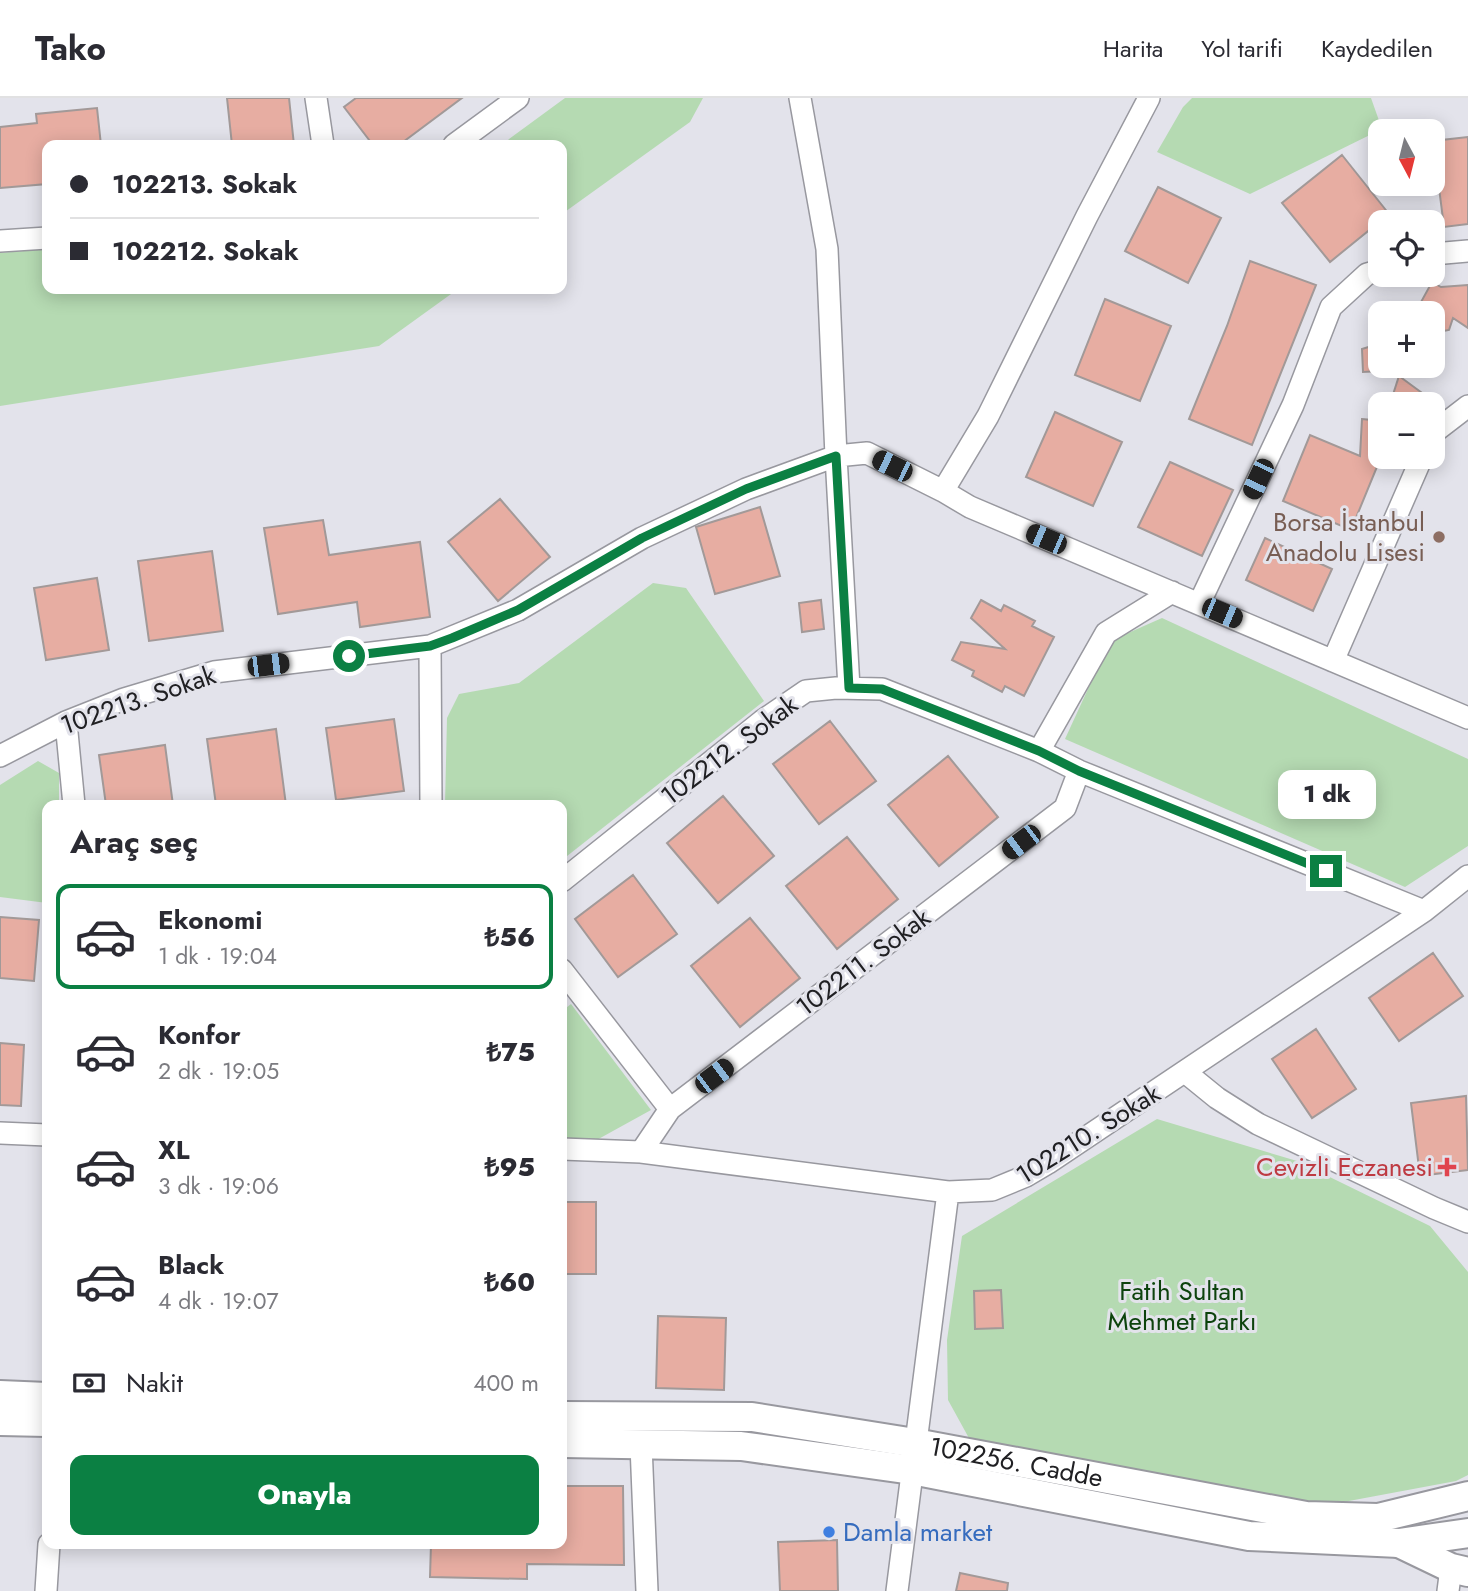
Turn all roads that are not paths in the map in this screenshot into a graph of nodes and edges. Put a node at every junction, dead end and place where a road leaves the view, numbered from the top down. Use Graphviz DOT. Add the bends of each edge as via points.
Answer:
graph roads {
  1 [pos="316,98"];
  2 [pos="518,98"];
  3 [pos="800,98"];
  4 [pos="1149,98"];
  5 [pos="322,140"];
  6 [pos="461,140"];
  7 [pos="42,238"];
  8 [pos="0,241"];
  9 [pos="1468,251"];
  10 [pos="1445,253"];
  11 [pos="1368,274"];
  12 [pos="1468,406"];
  13 [pos="1445,424"];
  14 [pos="836,456"];
  15 [pos="1417,469"];
  16 [pos="943,491"];
  17 [pos="1172,592"];
  18 [pos="1199,604"];
  19 [pos="430,646"];
  20 [pos="1334,661"];
  21 [pos="849,688"];
  22 [pos="1468,718"];
  23 [pos="66,722"];
  24 [pos="1039,751"];
  25 [pos="0,756"];
  26 [pos="1079,771"];
  27 [pos="74,800"];
  28 [pos="431,800"];
  29 [pos="1468,876"];
  30 [pos="567,877"];
  31 [pos="1424,911"];
  32 [pos="567,976"];
  33 [pos="1185,1072"];
  34 [pos="670,1109"];
  35 [pos="0,1133"];
  36 [pos="42,1135"];
  37 [pos="567,1149"];
  38 [pos="641,1152"];
  39 [pos="947,1192"];
  40 [pos="1468,1222"];
  41 [pos="0,1395"];
  42 [pos="42,1397"];
  43 [pos="567,1416"];
  44 [pos="0,1421"];
  45 [pos="42,1422"];
  46 [pos="567,1443"];
  47 [pos="641,1445"];
  48 [pos="914,1457"];
  49 [pos="1468,1496"];
  50 [pos="1468,1533"];
  51 [pos="1399,1543"];
  52 [pos="49,1549"];
  53 [pos="1456,1577"];
  54 [pos="46,1591"];
  55 [pos="647,1591"];
  56 [pos="897,1591"];
  1 -- 5 [label="street"];
  2 -- 6 [label="street"];
  3 -- 14 [label="street" via="827,249"];
  4 -- 16 [label="street" via="988,416"];
  7 -- 8 [label="street"];
  9 -- 10 [label="street"];
  11 -- 18 [label="street" via="1331,307 1293,405"];
  12 -- 13 [label="street"];
  14 -- 16 [label="street, 102213. Sokak" via="867,453"];
  14 -- 19 [label="street, 102213. Sokak" via="746,489 642,538 518,610"];
  14 -- 21 [label="street"];
  15 -- 20 [label="street"];
  16 -- 17 [label="street, 102213. Sokak" via="970,507"];
  17 -- 18 [label="street, 102213. Sokak"];
  17 -- 24 [label="street" via="1107,633"];
  18 -- 20 [label="street, 102213. Sokak"];
  19 -- 23 [label="street, 102213. Sokak" via="214,672"];
  19 -- 28 [label="street"];
  20 -- 22 [label="street, 102213. Sokak"];
  21 -- 24 [label="street, 102212. Sokak" via="882,689"];
  21 -- 30 [label="street, 102212. Sokak" via="806,691 762,720"];
  23 -- 25 [label="street, 102213. Sokak"];
  23 -- 27 [label="street"];
  24 -- 26 [label="street, 102212. Sokak"];
  26 -- 31 [label="street, 102212. Sokak"];
  26 -- 34 [label="street, 102211. Sokak" via="1065,808"];
  29 -- 31 [label="street, 102210. Sokak"];
  31 -- 33 [label="street, 102210. Sokak"];
  32 -- 34 [label="street"];
  33 -- 39 [label="street, 102210. Sokak" via="1026,1176 992,1190"];
  33 -- 40 [label="street" via="1258,1124"];
  34 -- 38 [label="street, 102211. Sokak"];
  35 -- 36 [label="street"];
  37 -- 38 [label="street, 102210. Sokak"];
  38 -- 39 [label="street, 102210. Sokak"];
  39 -- 48 [label="street"];
  41 -- 42 [label="street"];
  43 -- 48 [label="street, 102256. Cadde" via="752,1417"];
  44 -- 45 [label="street"];
  46 -- 47 [label="street, 102256. Cadde"];
  47 -- 48 [label="street, 102256. Cadde"];
  47 -- 55 [label="street"];
  48 -- 49 [label="street, 102256. Cadde" via="1306,1517 1378,1518"];
  48 -- 51 [label="street, 102256. Cadde" via="1249,1536"];
  48 -- 56 [label="street"];
  50 -- 51 [label="street, 102256. Cadde"];
  51 -- 53 [label="street"];
  52 -- 54 [label="street"];
}
